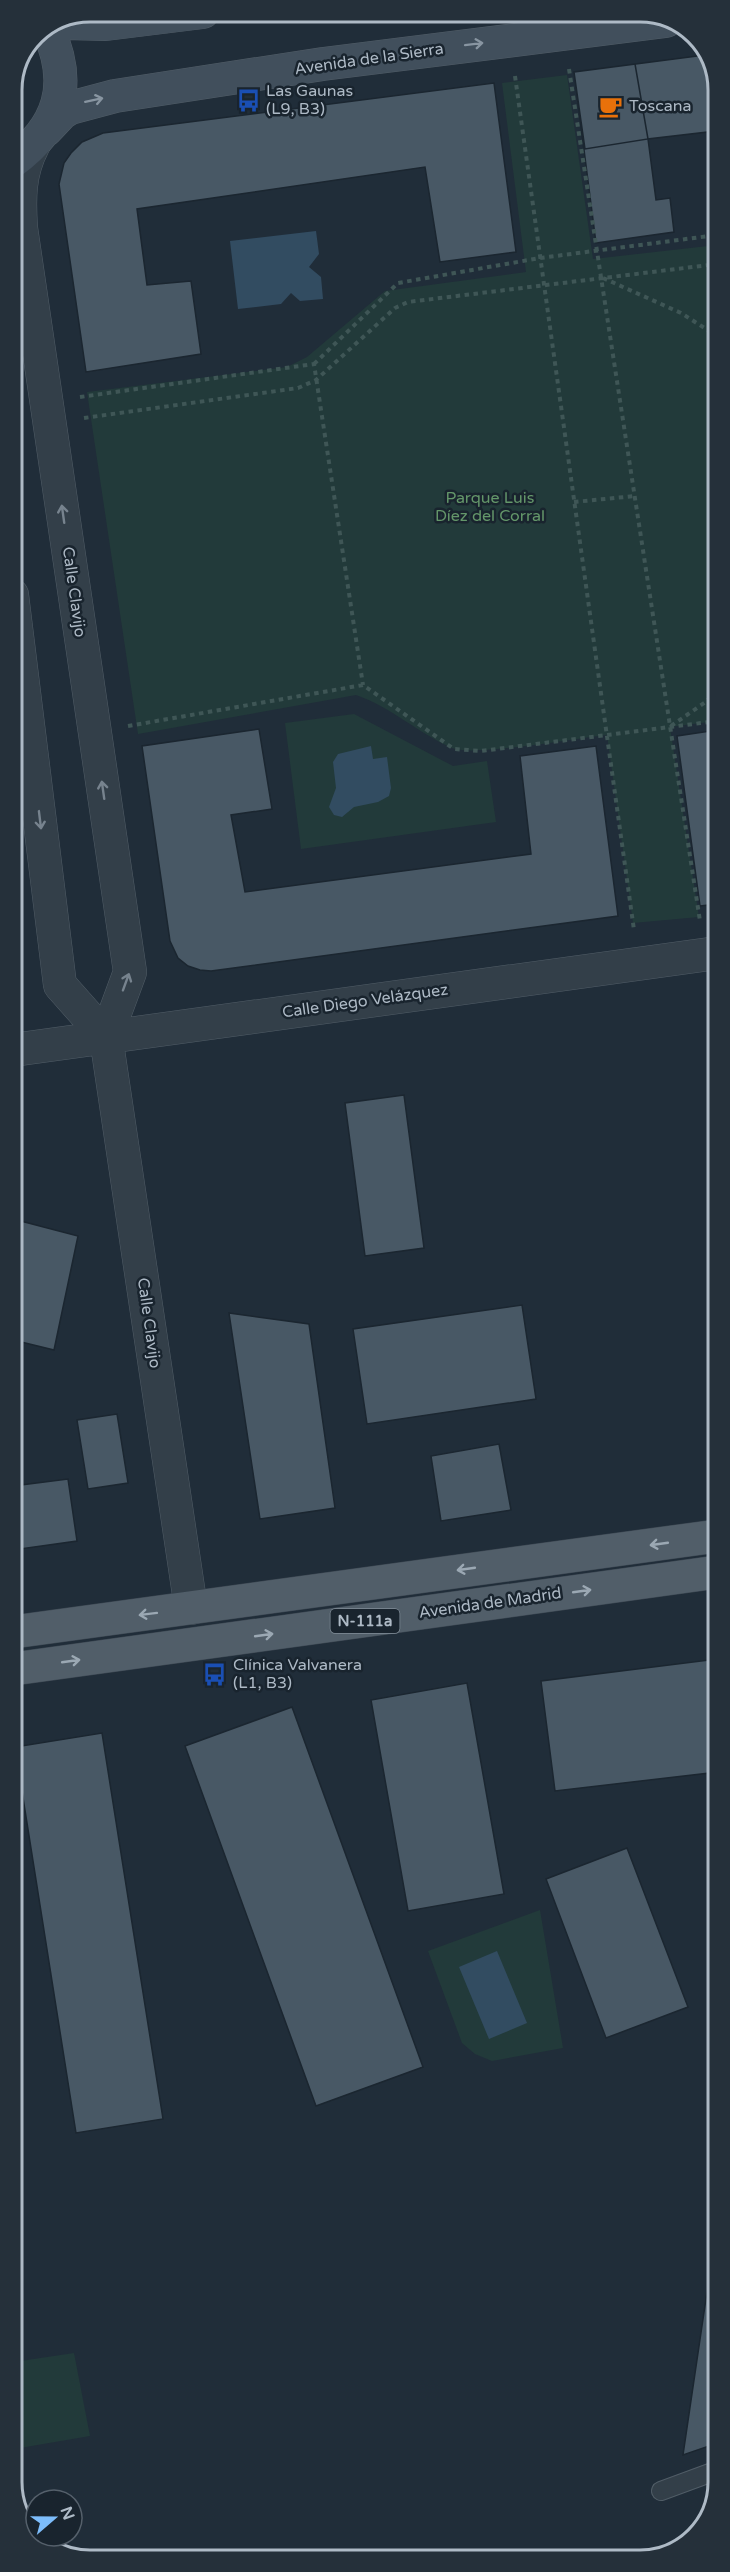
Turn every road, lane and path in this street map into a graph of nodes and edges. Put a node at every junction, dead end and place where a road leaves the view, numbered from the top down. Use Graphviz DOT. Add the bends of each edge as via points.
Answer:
graph roads {
  1 [pos="85,23"];
  2 [pos="113,23"];
  3 [pos="645,23"];
  4 [pos="564,32"];
  5 [pos="51,36"];
  6 [pos="510,40"];
  7 [pos="30,146"];
  8 [pos="22,173"];
  9 [pos="22,235"];
  10 [pos="708,236"];
  11 [pos="597,251"];
  12 [pos="540,258"];
  13 [pos="708,265"];
  14 [pos="602,278"];
  15 [pos="544,285"];
  16 [pos="708,330"];
  17 [pos="314,364"];
  18 [pos="316,380"];
  19 [pos="48,412"];
  20 [pos="635,496"];
  21 [pos="574,502"];
  22 [pos="22,676"];
  23 [pos="363,684"];
  24 [pos="708,699"];
  25 [pos="708,723"];
  26 [pos="670,727"];
  27 [pos="95,732"];
  28 [pos="607,735"];
  29 [pos="708,937"];
  30 [pos="708,954"];
  31 [pos="638,963"];
  32 [pos="106,1037"];
  33 [pos="22,1049"];
  34 [pos="708,1537"];
  35 [pos="708,1573"];
  36 [pos="190,1608"];
  37 [pos="22,1631"];
  38 [pos="22,1668"];
  39 [pos="708,2474"];
  40 [pos="662,2491"];
  1 -- 2 [label="main road"];
  3 -- 4 [label="main road, Avenida de la Sierra"];
  4 -- 6 [label="main road, Avenida de la Sierra"];
  4 -- 11 [label="path"];
  5 -- 7 [label="main road" via="58,50 61,78 57,105"];
  7 -- 6 [label="main road, Avenida de la Sierra, one-way" via="62,113 105,98"];
  6 -- 12 [label="path"];
  7 -- 8 [label="street, Calle Clavijo"];
  9 -- 19 [label="street, Calle Clavijo"];
  10 -- 11 [label="path"];
  11 -- 12 [label="path"];
  11 -- 14 [label="path"];
  12 -- 15 [label="path"];
  12 -- 17 [label="path" via="398,283"];
  13 -- 14 [label="path"];
  14 -- 15 [label="path"];
  14 -- 16 [label="path" via="681,313"];
  14 -- 20 [label="path"];
  15 -- 18 [label="path" via="408,302 395,308"];
  15 -- 21 [label="path"];
  17 -- 18 [label="path"];
  17 -- 19 [label="path"];
  18 -- 19 [label="path" via="298,388"];
  18 -- 23 [label="path"];
  27 -- 19 [label="street, Calle Clavijo, one-way"];
  20 -- 21 [label="path"];
  20 -- 26 [label="path"];
  21 -- 28 [label="path"];
  22 -- 32 [label="street, one-way" via="60,985"];
  23 -- 27 [label="path"];
  23 -- 28 [label="path" via="454,749 482,751"];
  24 -- 26 [label="path"];
  25 -- 26 [label="path"];
  26 -- 28 [label="path"];
  26 -- 29 [label="path"];
  32 -- 27 [label="street, Calle Clavijo, one-way" via="130,972"];
  28 -- 31 [label="path"];
  30 -- 31 [label="street, Calle Diego Velázquez"];
  31 -- 32 [label="street, Calle Diego Velázquez"];
  32 -- 33 [label="street, Calle Diego Velázquez"];
  32 -- 36 [label="street, Calle Clavijo"];
  34 -- 36 [label="main road, N-111a, one-way"];
  38 -- 35 [label="main road, Avenida de Madrid / N-111a, one-way"];
  36 -- 37 [label="main road, N-111a, one-way"];
  39 -- 40 [label="lane"];
}
